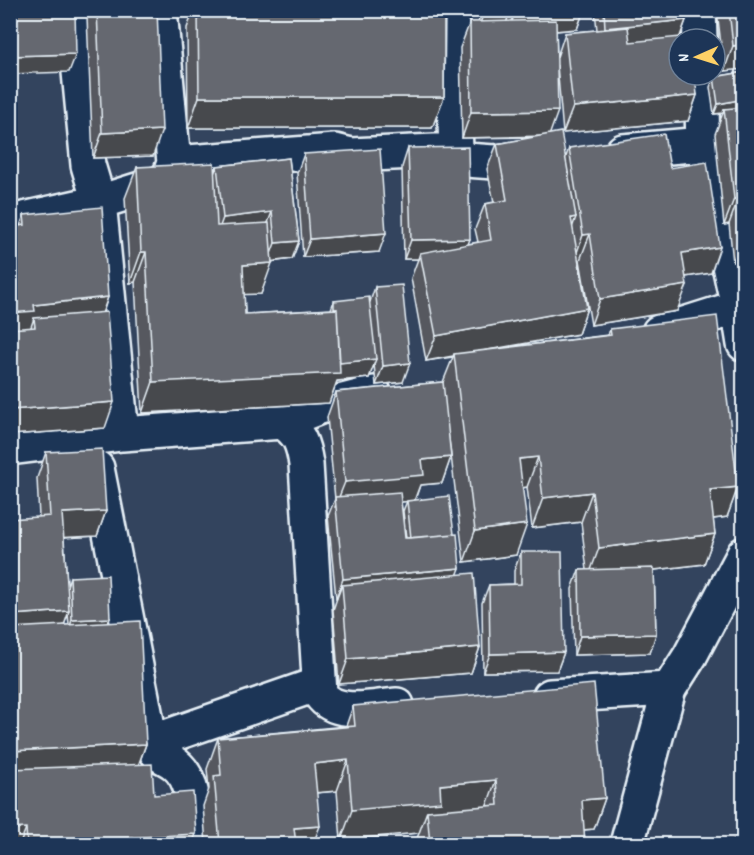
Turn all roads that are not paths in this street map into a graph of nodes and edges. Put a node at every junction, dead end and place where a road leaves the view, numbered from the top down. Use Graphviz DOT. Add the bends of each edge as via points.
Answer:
graph roads {
  1 [pos="73,10"];
  2 [pos="160,10"];
  3 [pos="451,10"];
  4 [pos="699,10"];
  5 [pos="700,27"];
  6 [pos="701,87"];
  7 [pos="703,144"];
  8 [pos="456,150"];
  9 [pos="599,153"];
  10 [pos="564,156"];
  11 [pos="174,164"];
  12 [pos="99,202"];
  13 [pos="10,222"];
  14 [pos="738,307"];
  15 [pos="629,340"];
  16 [pos="744,344"];
  17 [pos="405,389"];
  18 [pos="282,422"];
  19 [pos="106,436"];
  20 [pos="10,448"];
  21 [pos="744,554"];
  22 [pos="318,684"];
  23 [pos="669,689"];
  24 [pos="516,698"];
  25 [pos="422,704"];
  26 [pos="151,742"];
  27 [pos="195,844"];
  28 [pos="627,844"];
  1 -- 12 [label="street" via="87,165"];
  2 -- 11 [label="street"];
  3 -- 8 [label="street"];
  4 -- 5 [label="street"];
  6 -- 7 [label="street"];
  7 -- 9 [label="street"];
  7 -- 14 [label="street"];
  8 -- 10 [label="street" via="466,160 494,162"];
  8 -- 11 [label="street" via="351,156 335,151"];
  11 -- 12 [label="street" via="163,182"];
  12 -- 13 [label="street"];
  12 -- 19 [label="street"];
  14 -- 15 [label="street"];
  14 -- 16 [label="street"];
  17 -- 18 [label="street" via="320,407"];
  18 -- 19 [label="street"];
  18 -- 22 [label="street" via="298,435 306,464"];
  19 -- 20 [label="street"];
  19 -- 26 [label="street"];
  21 -- 23 [label="street"];
  22 -- 25 [label="street" via="324,700 340,709"];
  22 -- 26 [label="street"];
  23 -- 24 [label="street"];
  23 -- 28 [label="street"];
  26 -- 27 [label="street" via="158,755 176,764 191,785"];
}
